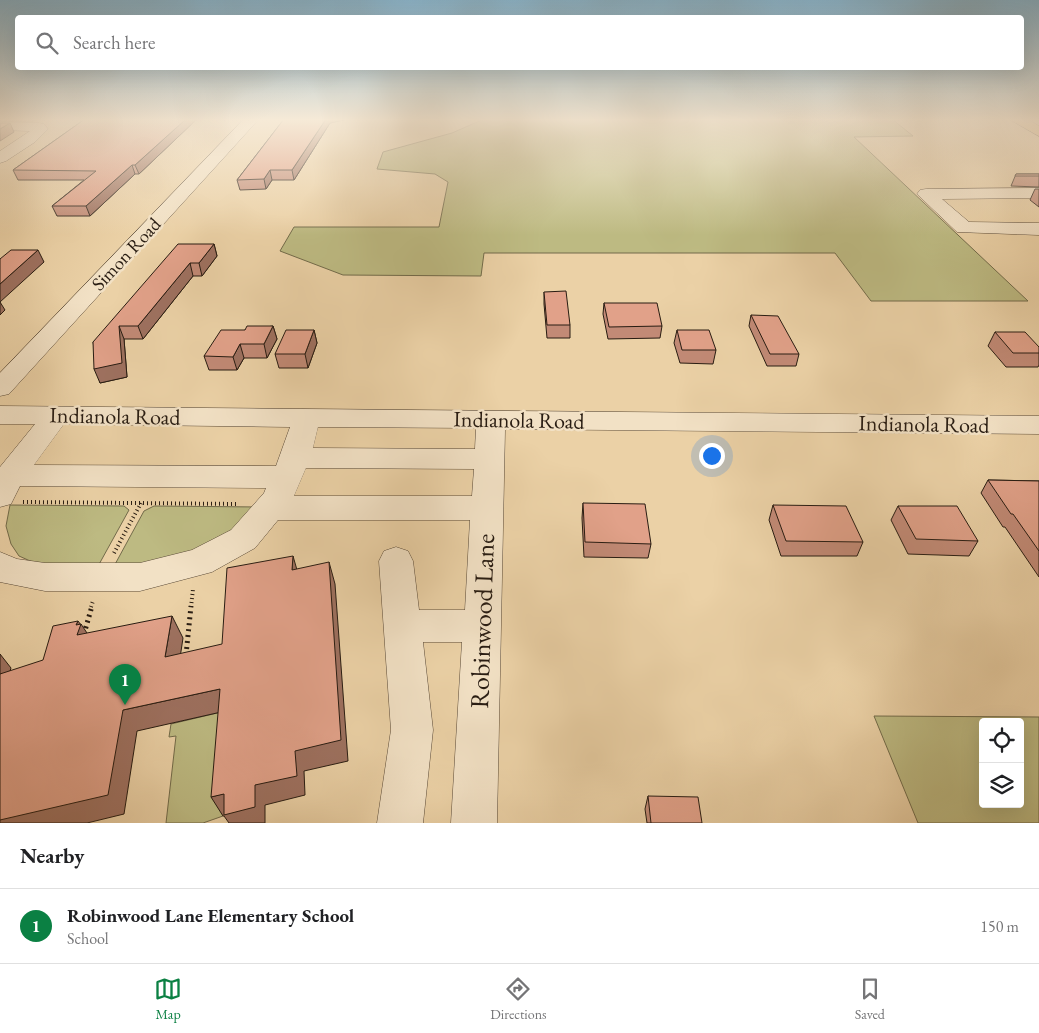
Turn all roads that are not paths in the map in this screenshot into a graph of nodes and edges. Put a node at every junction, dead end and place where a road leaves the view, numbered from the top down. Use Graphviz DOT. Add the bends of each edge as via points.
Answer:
graph roads {
  1 [pos="216,157"];
  2 [pos="1039,193"];
  3 [pos="1039,229"];
  4 [pos="0,388"];
  5 [pos="0,414"];
  6 [pos="57,415"];
  7 [pos="307,418"];
  8 [pos="491,420"];
  9 [pos="1039,425"];
  10 [pos="489,459"];
  11 [pos="281,487"];
  12 [pos="10,491"];
  13 [pos="486,508"];
  14 [pos="396,561"];
  15 [pos="0,566"];
  16 [pos="402,626"];
  17 [pos="481,626"];
  18 [pos="400,823"];
  19 [pos="474,823"];
  1 -- 4 [label="street, Simon Road"];
  2 -- 3 [label="street" via="926,194 964,228"];
  5 -- 6 [label="street, Indianola Road"];
  6 -- 7 [label="street, Indianola Road"];
  6 -- 12 [label="street"];
  7 -- 8 [label="street, Indianola Road"];
  7 -- 11 [label="street"];
  8 -- 9 [label="street, Indianola Road"];
  8 -- 10 [label="street, Robinwood Lane"];
  10 -- 11 [label="street"];
  10 -- 13 [label="street, Robinwood Lane"];
  11 -- 12 [label="street"];
  11 -- 13 [label="street"];
  11 -- 15 [label="street" via="243,538 200,562 140,577 45,578 11,572"];
  13 -- 17 [label="street, Robinwood Lane"];
  14 -- 16 [label="street"];
  16 -- 17 [label="street"];
  16 -- 18 [label="street" via="412,730"];
  17 -- 19 [label="street, Robinwood Lane"];
}
